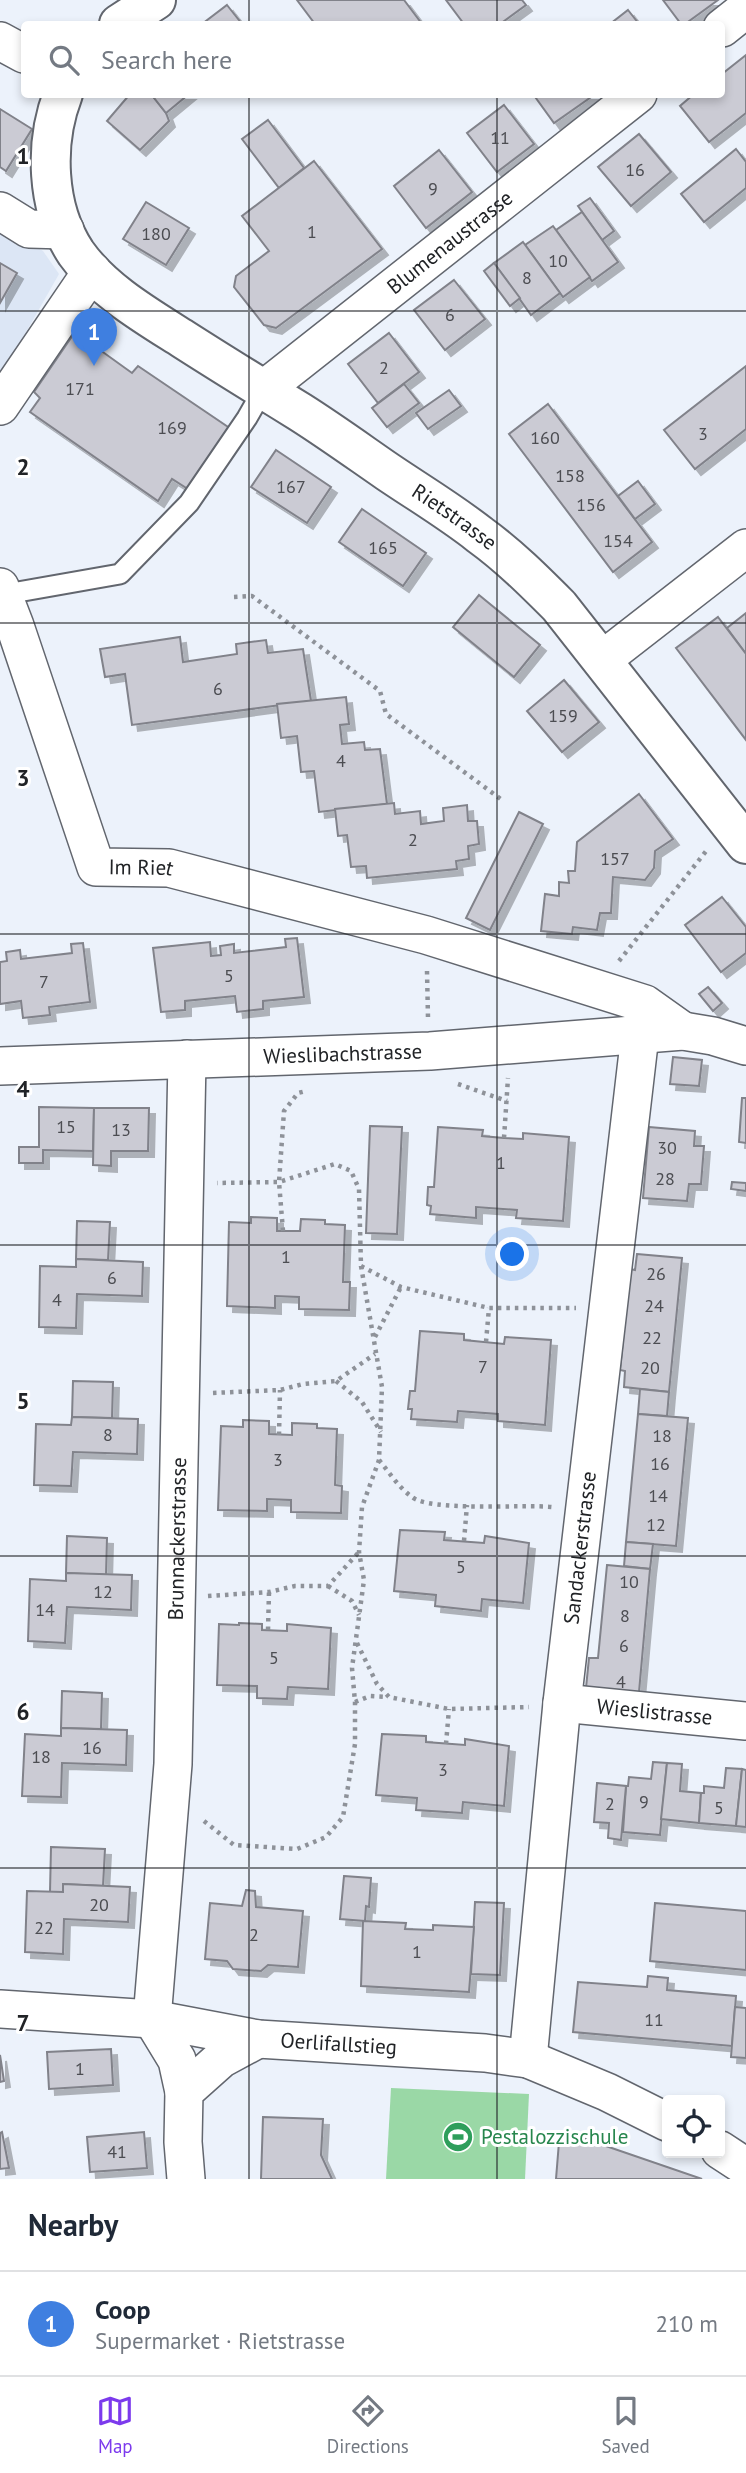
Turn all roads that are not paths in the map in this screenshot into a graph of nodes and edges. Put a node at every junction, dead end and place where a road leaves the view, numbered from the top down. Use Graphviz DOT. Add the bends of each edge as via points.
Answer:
graph roads {
  1 [pos="156,0"];
  2 [pos="746,9"];
  3 [pos="124,21"];
  4 [pos="725,26"];
  5 [pos="62,98"];
  6 [pos="633,98"];
  7 [pos="0,211"];
  8 [pos="65,230"];
  9 [pos="92,271"];
  10 [pos="263,390"];
  11 [pos="0,406"];
  12 [pos="746,548"];
  13 [pos="1,591"];
  14 [pos="602,660"];
  15 [pos="738,833"];
  16 [pos="683,1031"];
  17 [pos="640,1035"];
  18 [pos="746,1046"];
  19 [pos="187,1059"];
  20 [pos="0,1066"];
  21 [pos="562,1703"];
  22 [pos="746,1721"];
  23 [pos="0,2009"];
  24 [pos="152,2019"];
  25 [pos="258,2039"];
  26 [pos="528,2059"];
  27 [pos="184,2092"];
  28 [pos="662,2120"];
  29 [pos="725,2153"];
  30 [pos="746,2167"];
  31 [pos="186,2179"];
  1 -- 3 [label="street"];
  2 -- 4 [label="street"];
  5 -- 8 [label="street, Rietstrasse" via="50,149 52,188"];
  6 -- 10 [label="street, Blumenaustrasse"];
  7 -- 8 [label="street" via="29,229"];
  8 -- 9 [label="street, Rietstrasse"];
  9 -- 10 [label="street, Rietstrasse" via="120,297"];
  9 -- 11 [label="street"];
  10 -- 13 [label="lane" via="188,503 120,574"];
  10 -- 14 [label="street, Rietstrasse" via="480,534 559,606"];
  12 -- 14 [label="street"];
  13 -- 16 [label="street, Im Riet" via="96,867 169,868 426,935 645,1004"];
  14 -- 15 [label="street, Rietstrasse"];
  16 -- 17 [label="street, Wieslibachstrasse"];
  16 -- 18 [label="street"];
  17 -- 19 [label="street, Wieslibachstrasse" via="429,1051"];
  17 -- 21 [label="street, Sandackerstrasse"];
  19 -- 20 [label="street, Wieslibachstrasse"];
  19 -- 24 [label="street, Brunnackerstrasse" via="173,1764"];
  21 -- 22 [label="street, Wieslistrasse"];
  21 -- 26 [label="street, Sandackerstrasse"];
  23 -- 24 [label="street, Oerlifallstieg"];
  24 -- 25 [label="street, Oerlifallstieg"];
  24 -- 27 [label="street" via="177,2060"];
  25 -- 26 [label="street, Oerlifallstieg"];
  25 -- 27 [label="street" via="221,2059"];
  26 -- 28 [label="street, Oerlifallstieg"];
  27 -- 31 [label="street"];
  29 -- 30 [label="street"];
}
